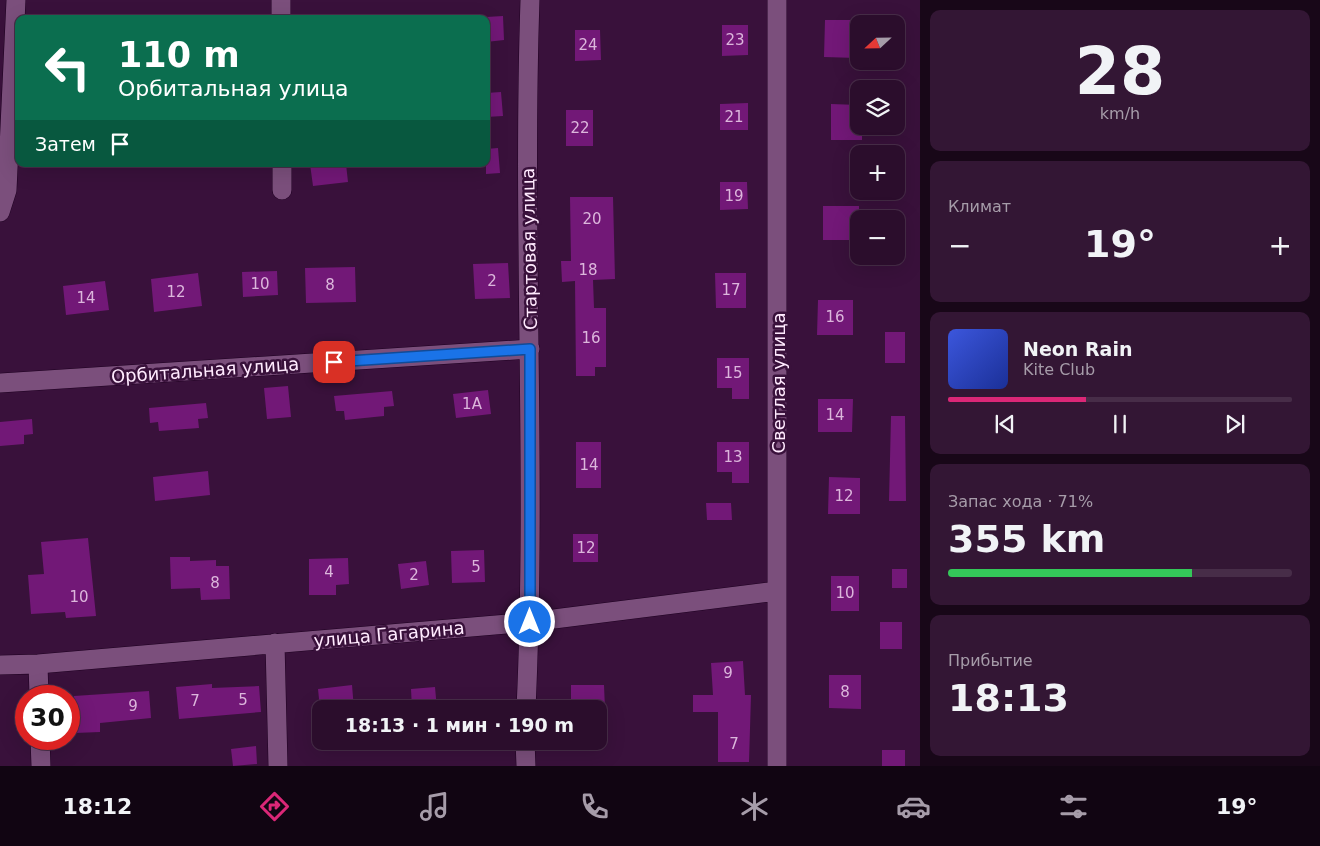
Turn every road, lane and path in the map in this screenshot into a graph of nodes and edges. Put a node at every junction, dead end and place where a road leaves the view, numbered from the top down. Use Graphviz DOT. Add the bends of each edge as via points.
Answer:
graph roads {
  1 [pos="16,0"];
  2 [pos="280,0"];
  3 [pos="530,0"];
  4 [pos="777,0"];
  5 [pos="15,15"];
  6 [pos="281,15"];
  7 [pos="15,21"];
  8 [pos="282,167"];
  9 [pos="282,190"];
  10 [pos="0,212"];
  11 [pos="530,349"];
  12 [pos="0,383"];
  13 [pos="777,591"];
  14 [pos="530,622"];
  15 [pos="275,643"];
  16 [pos="38,664"];
  17 [pos="0,665"];
  18 [pos="39,685"];
  19 [pos="526,700"];
  20 [pos="40,750"];
  21 [pos="525,750"];
  22 [pos="41,766"];
  23 [pos="278,766"];
  24 [pos="526,766"];
  25 [pos="777,766"];
  1 -- 5 [label="street"];
  2 -- 6 [label="street"];
  3 -- 11 [label="street, Стартовая улица" via="527,93"];
  4 -- 13 [label="street, Светлая улица"];
  7 -- 10 [label="street" via="7,190"];
  8 -- 9 [label="street"];
  11 -- 12 [label="street, Орбитальная улица"];
  11 -- 14 [label="street, Стартовая улица"];
  13 -- 14 [label="street, улица Гагарина"];
  13 -- 25 [label="street, Светлая улица"];
  14 -- 15 [label="street, улица Гагарина"];
  14 -- 19 [label="street, Стартовая улица"];
  15 -- 16 [label="street, улица Гагарина"];
  15 -- 23 [label="street"];
  16 -- 17 [label="street, улица Гагарина"];
  16 -- 18 [label="street"];
  20 -- 22 [label="street"];
  21 -- 24 [label="street"];
}
